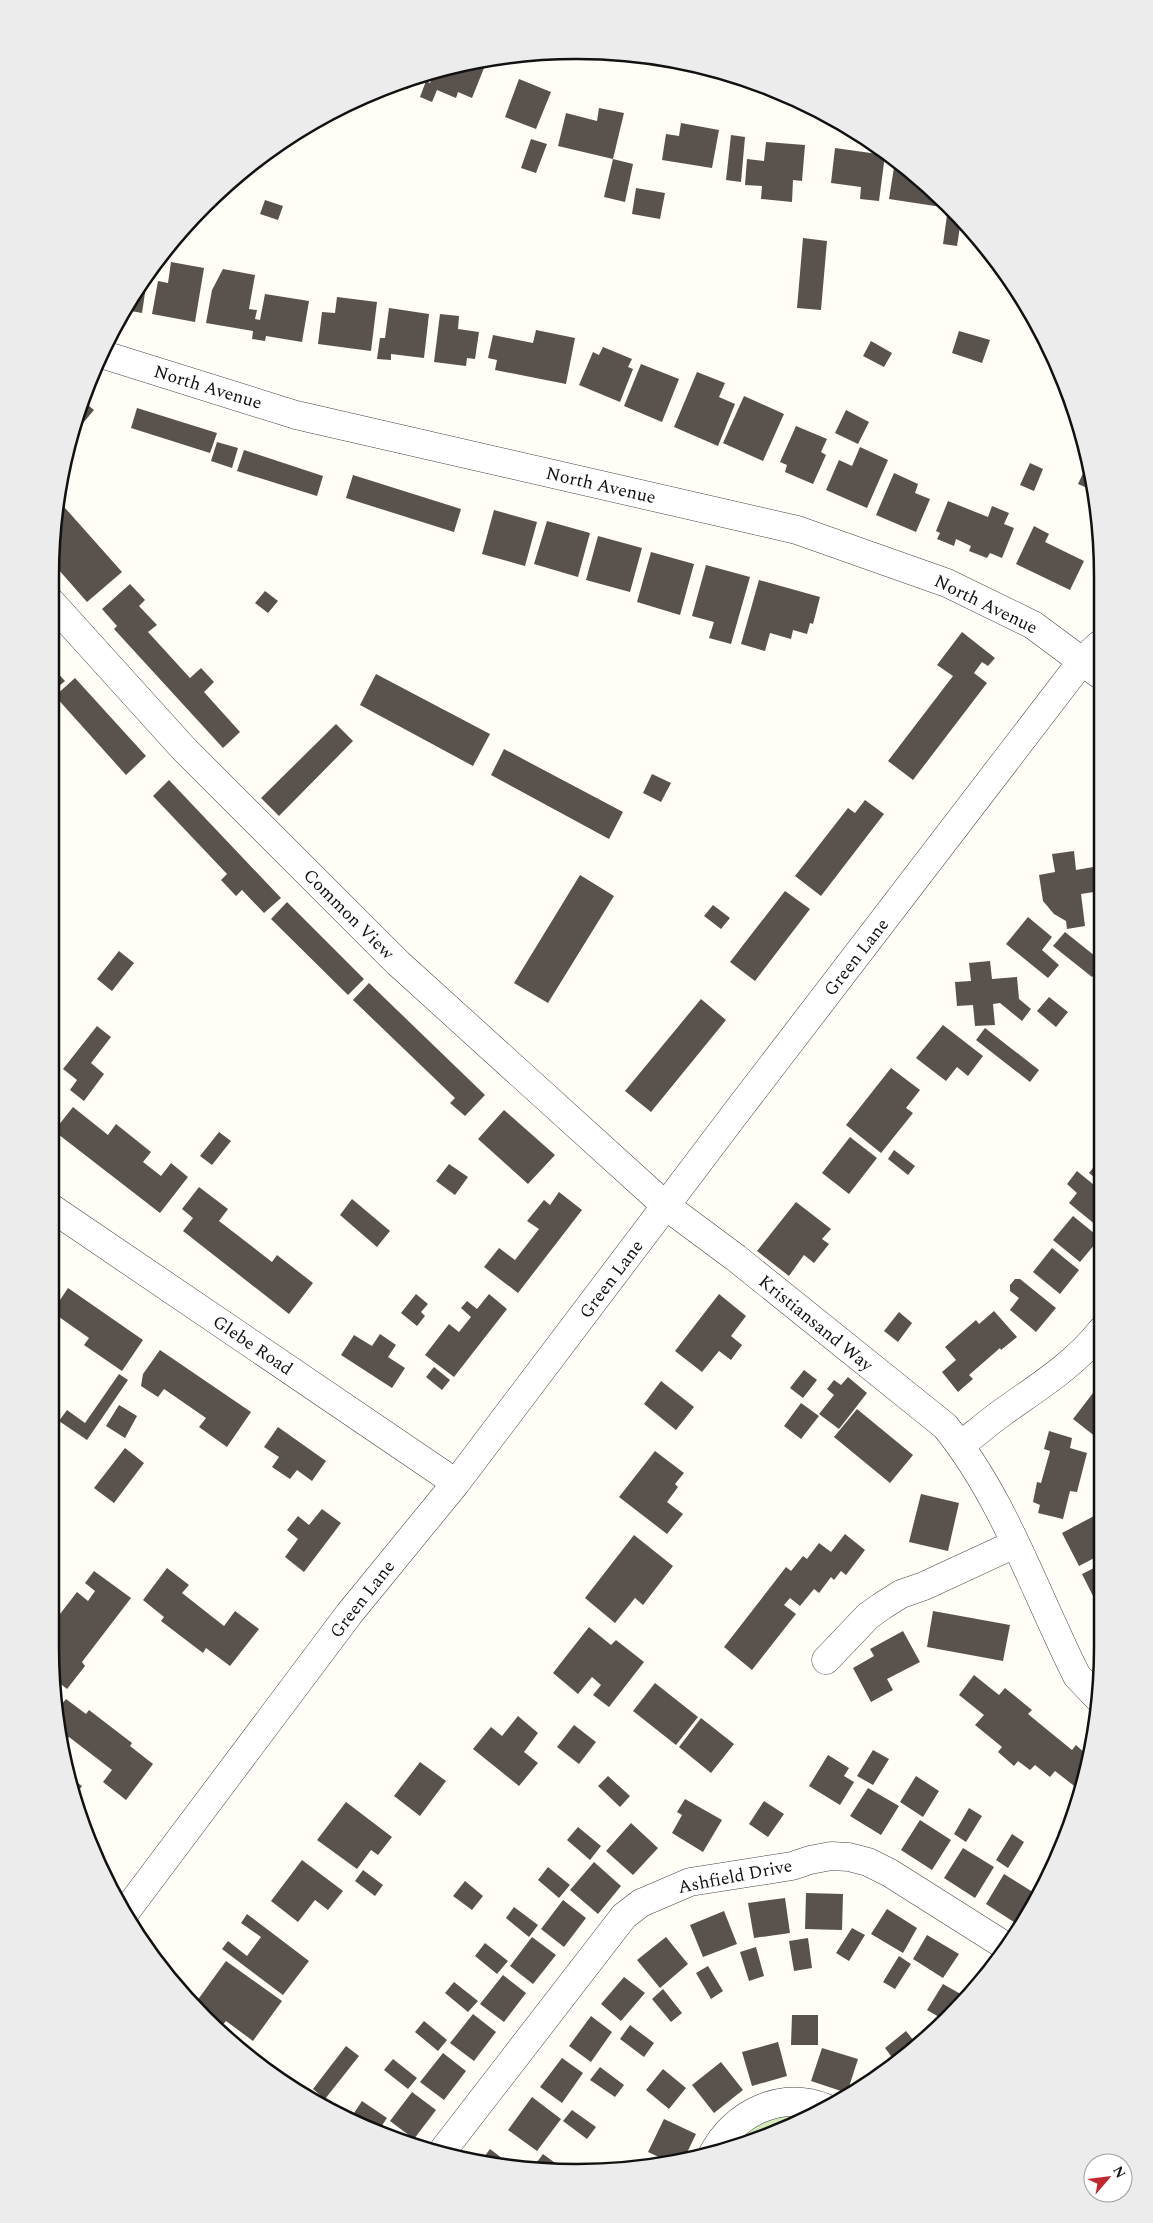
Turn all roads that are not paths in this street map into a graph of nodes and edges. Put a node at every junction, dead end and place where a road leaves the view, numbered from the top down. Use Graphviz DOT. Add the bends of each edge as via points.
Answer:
graph roads {
  1 [pos="108,357"];
  2 [pos="59,611"];
  3 [pos="1093,660"];
  4 [pos="666,1206"];
  5 [pos="59,1213"];
  6 [pos="1094,1340"];
  7 [pos="961,1445"];
  8 [pos="456,1483"];
  9 [pos="1015,1544"];
  10 [pos="826,1660"];
  11 [pos="1092,1692"];
  12 [pos="129,1907"];
  13 [pos="1001,1943"];
  14 [pos="817,2104"];
  15 [pos="717,2145"];
  16 [pos="445,2148"];
  1 -- 3 [label="street, North Avenue" via="296,415 797,530 947,582 1033,625"];
  2 -- 4 [label="street, Common View" via="184,749 398,963"];
  3 -- 4 [label="street, Green Lane"];
  4 -- 7 [label="street, Kristiansand Way" via="736,1258 945,1426"];
  4 -- 8 [label="street, Green Lane"];
  5 -- 8 [label="street, Glebe Road"];
  6 -- 7 [label="street" via="1069,1366"];
  7 -- 9 [label="street, Kristiansand Way"];
  8 -- 12 [label="street, Green Lane" via="349,1614"];
  9 -- 10 [label="street" via="901,1594 868,1616"];
  9 -- 11 [label="street, Kristiansand Way" via="1077,1676"];
  13 -- 16 [label="street, Ashfield Drive" via="890,1873 848,1857 830,1856 792,1866 690,1882 641,1903 624,1916"];
  14 -- 15 [label="street" via="772,2104 753,2111 736,2122"];
}
